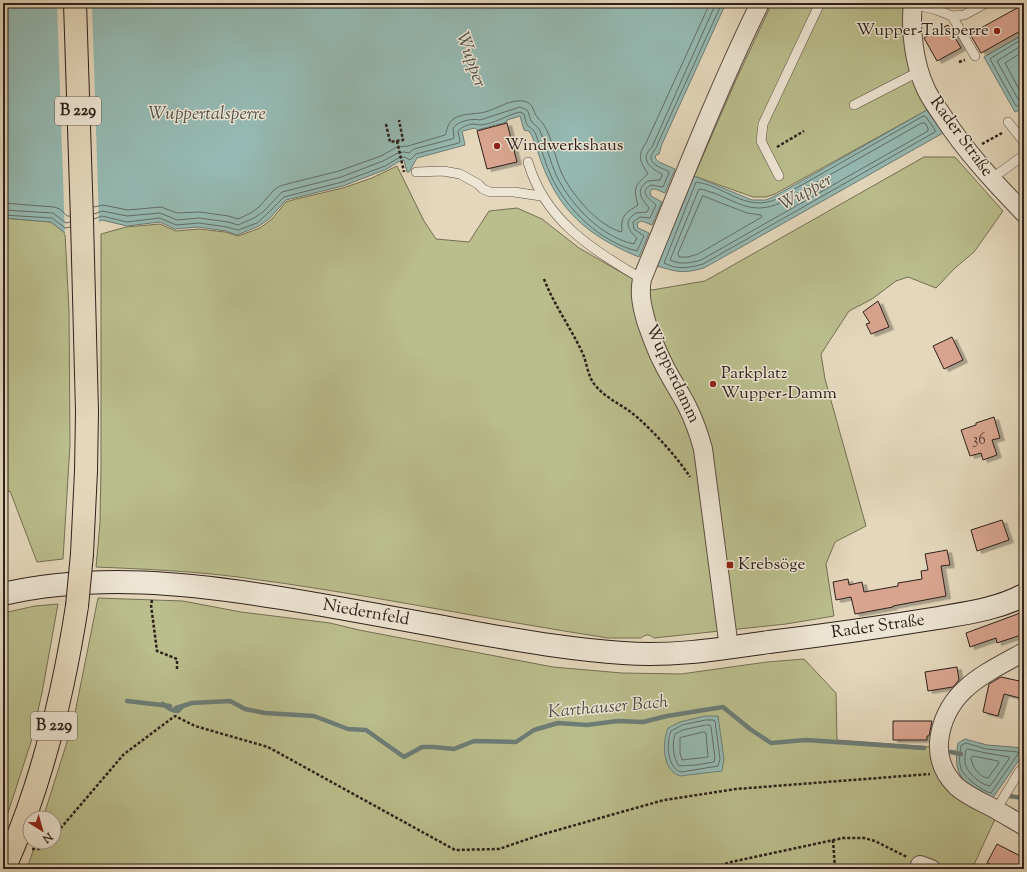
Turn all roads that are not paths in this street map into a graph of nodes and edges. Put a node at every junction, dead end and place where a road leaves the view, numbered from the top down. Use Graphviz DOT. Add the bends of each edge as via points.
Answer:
graph roads {
  1 [pos="75,3"];
  2 [pos="760,3"];
  3 [pos="820,3"];
  4 [pos="986,3"];
  5 [pos="912,4"];
  6 [pos="952,16"];
  7 [pos="975,56"];
  8 [pos="920,71"];
  9 [pos="854,105"];
  10 [pos="1008,122"];
  11 [pos="1024,142"];
  12 [pos="1024,155"];
  13 [pos="528,162"];
  14 [pos="416,172"];
  15 [pos="779,176"];
  16 [pos="991,179"];
  17 [pos="541,196"];
  18 [pos="1024,213"];
  19 [pos="642,279"];
  20 [pos="3,594"];
  21 [pos="1024,595"];
  22 [pos="729,648"];
  23 [pos="1024,652"];
  24 [pos="1024,767"];
  25 [pos="996,810"];
  26 [pos="1024,826"];
  27 [pos="4,869"];
  1 -- 27 [label="main road, B 229, bridge" via="87,419 82,554 69,656 53,730 36,789"];
  2 -- 19 [label="street, Wupperdamm" via="688,164"];
  3 -- 15 [label="lane" via="763,124 761,141"];
  4 -- 6 [label="lane" via="964,15"];
  5 -- 6 [label="lane"];
  5 -- 8 [label="street, Rader Straße" via="912,30"];
  6 -- 7 [label="lane"];
  8 -- 9 [label="lane"];
  8 -- 16 [label="street, Rader Straße" via="924,86 953,132"];
  10 -- 11 [label="lane"];
  12 -- 16 [label="lane"];
  13 -- 17 [label="lane"];
  14 -- 17 [label="lane" via="443,171 460,174 490,192"];
  16 -- 18 [label="street, Rader Straße"];
  17 -- 19 [label="lane" via="576,235"];
  19 -- 22 [label="street, Wupperdamm" via="640,297 655,346 687,406 703,449"];
  20 -- 22 [label="street, Niedernfeld" via="57,585 154,582 236,591 324,605 562,648 645,654"];
  21 -- 22 [label="street, Rader Straße" via="996,606 967,613"];
  23 -- 25 [label="street" via="973,681 950,707 942,726 940,758 946,773 963,791"];
  24 -- 25 [label="lane"];
  25 -- 26 [label="street"];
}
